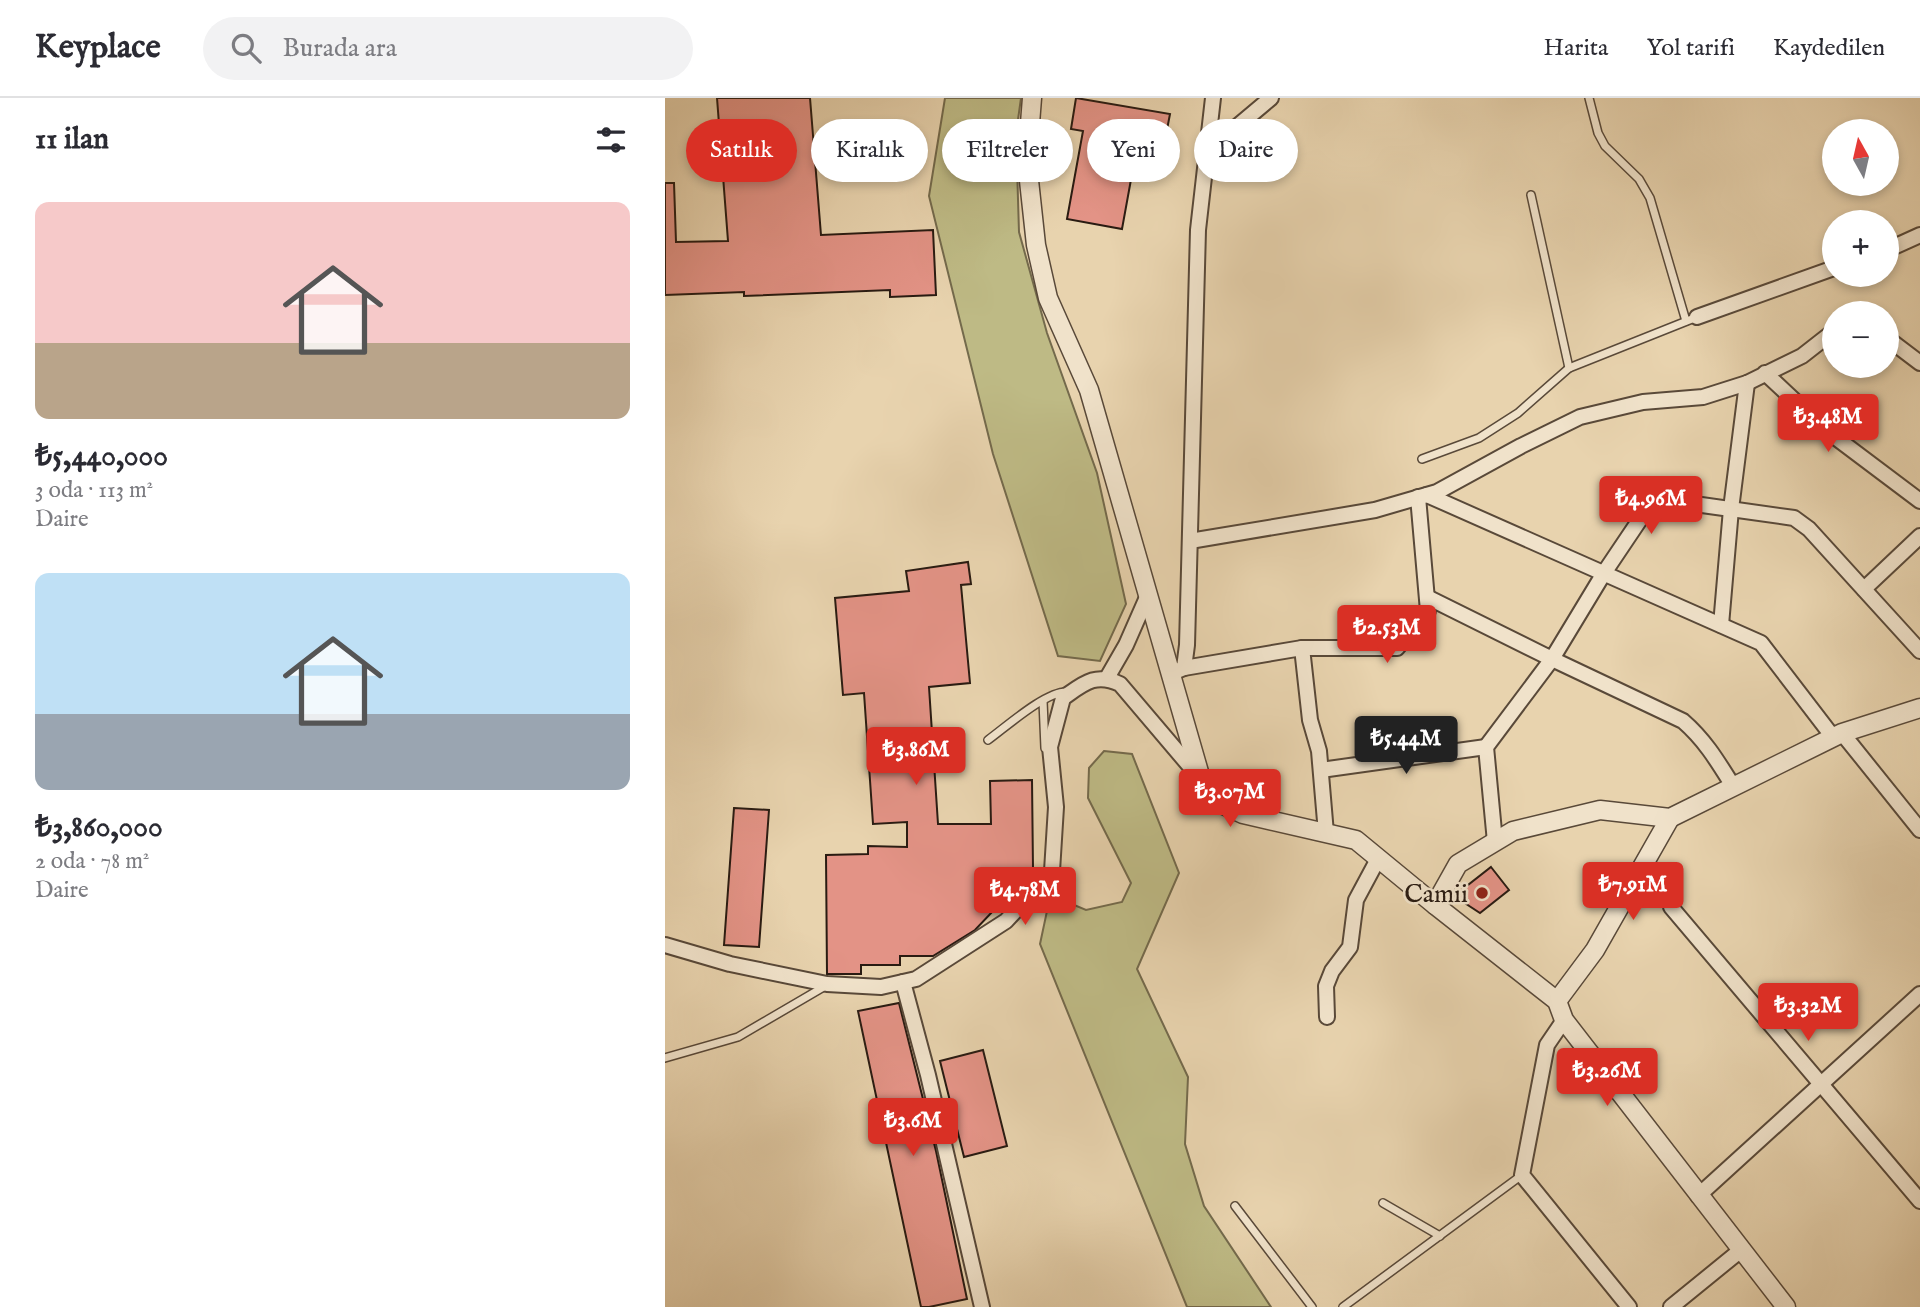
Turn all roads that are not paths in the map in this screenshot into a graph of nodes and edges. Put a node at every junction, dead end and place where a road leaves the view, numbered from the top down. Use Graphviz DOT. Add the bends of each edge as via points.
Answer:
graph roads {
  1 [pos="1033,98"];
  2 [pos="1213,98"];
  3 [pos="1271,98"];
  4 [pos="1589,98"];
  5 [pos="1211,119"];
  6 [pos="1246,119"];
  7 [pos="1204,182"];
  8 [pos="1531,195"];
  9 [pos="1920,235"];
  10 [pos="1899,245"];
  11 [pos="1822,272"];
  12 [pos="1692,319"];
  13 [pos="1822,340"];
  14 [pos="1899,347"];
  15 [pos="1920,363"];
  16 [pos="1569,368"];
  17 [pos="1765,373"];
  18 [pos="1747,383"];
  19 [pos="1422,459"];
  20 [pos="1422,496"];
  21 [pos="1920,501"];
  22 [pos="1731,509"];
  23 [pos="1920,537"];
  24 [pos="1190,541"];
  25 [pos="1604,573"];
  26 [pos="1864,589"];
  27 [pos="1148,595"];
  28 [pos="1427,597"];
  29 [pos="1721,625"];
  30 [pos="1302,648"];
  31 [pos="1920,650"];
  32 [pos="1552,659"];
  33 [pos="1178,670"];
  34 [pos="1107,678"];
  35 [pos="1072,692"];
  36 [pos="1043,701"];
  37 [pos="1920,708"];
  38 [pos="1838,735"];
  39 [pos="988,740"];
  40 [pos="1486,747"];
  41 [pos="1321,770"];
  42 [pos="1201,779"];
  43 [pos="1733,786"];
  44 [pos="1056,807"];
  45 [pos="1670,818"];
  46 [pos="1920,830"];
  47 [pos="1327,833"];
  48 [pos="1495,842"];
  49 [pos="1378,859"];
  50 [pos="1435,905"];
  51 [pos="1671,907"];
  52 [pos="665,945"];
  53 [pos="903,982"];
  54 [pos="827,984"];
  55 [pos="1557,1001"];
  56 [pos="1918,1001"];
  57 [pos="1327,1017"];
  58 [pos="1564,1020"];
  59 [pos="665,1058"];
  60 [pos="1820,1085"];
  61 [pos="1522,1175"];
  62 [pos="1698,1196"];
  63 [pos="1920,1200"];
  64 [pos="1383,1203"];
  65 [pos="1235,1206"];
  66 [pos="1440,1236"];
  67 [pos="1741,1250"];
  68 [pos="982,1307"];
  69 [pos="1312,1307"];
  70 [pos="1343,1307"];
  71 [pos="1629,1307"];
  72 [pos="1671,1307"];
  73 [pos="1786,1307"];
  1 -- 27 [label="street" via="1027,162 1036,245 1048,298 1089,390"];
  2 -- 5 [label="street"];
  3 -- 6 [label="street"];
  4 -- 12 [label="lane" via="1605,146 1639,179 1650,198"];
  7 -- 24 [label="street" via="1198,230"];
  8 -- 16 [label="lane"];
  9 -- 10 [label="street"];
  11 -- 12 [label="street"];
  12 -- 16 [label="lane"];
  13 -- 17 [label="street" via="1802,356"];
  14 -- 15 [label="street"];
  16 -- 19 [label="lane" via="1518,413 1479,438"];
  17 -- 18 [label="street"];
  17 -- 21 [label="street" via="1827,431"];
  18 -- 20 [label="street" via="1703,397 1643,402 1580,417"];
  18 -- 22 [label="street"];
  20 -- 24 [label="street" via="1375,510"];
  20 -- 25 [label="street"];
  20 -- 28 [label="street"];
  22 -- 25 [label="street" via="1666,500 1649,506"];
  22 -- 26 [label="street" via="1794,518"];
  22 -- 29 [label="street"];
  23 -- 26 [label="street"];
  24 -- 33 [label="street" via="1187,645"];
  25 -- 29 [label="street"];
  25 -- 32 [label="street"];
  26 -- 31 [label="street"];
  27 -- 33 [label="street"];
  27 -- 34 [label="street"];
  28 -- 30 [label="street" via="1428,611 1397,648"];
  28 -- 32 [label="street"];
  29 -- 38 [label="street" via="1761,643"];
  30 -- 33 [label="street"];
  30 -- 41 [label="street"];
  32 -- 40 [label="street"];
  32 -- 43 [label="street" via="1683,721 1713,753"];
  33 -- 42 [label="street"];
  34 -- 35 [label="street" via="1088,681"];
  34 -- 42 [label="street" via="1120,684"];
  35 -- 36 [label="lane" via="1059,691"];
  35 -- 44 [label="street" via="1063,698 1050,747"];
  36 -- 39 [label="lane"];
  36 -- 44 [label="lane" via="1046,774"];
  37 -- 38 [label="street"];
  38 -- 43 [label="street"];
  38 -- 46 [label="street"];
  40 -- 41 [label="street"];
  40 -- 48 [label="street"];
  41 -- 47 [label="street"];
  42 -- 47 [label="street" via="1215,801 1243,814"];
  43 -- 45 [label="street"];
  44 -- 53 [label="street" via="1052,871 1006,921 916,979"];
  45 -- 48 [label="street" via="1599,810 1513,831"];
  45 -- 55 [label="street" via="1595,950"];
  47 -- 49 [label="street" via="1356,840"];
  48 -- 50 [label="street" via="1458,864"];
  49 -- 50 [label="street"];
  49 -- 57 [label="street" via="1356,900 1350,947 1326,986"];
  50 -- 55 [label="street"];
  51 -- 60 [label="street"];
  52 -- 54 [label="street"];
  53 -- 54 [label="street" via="881,987"];
  53 -- 68 [label="street"];
  54 -- 59 [label="lane" via="738,1037"];
  55 -- 58 [label="street"];
  56 -- 60 [label="street"];
  58 -- 61 [label="street" via="1547,1045"];
  58 -- 62 [label="street"];
  60 -- 62 [label="street"];
  60 -- 63 [label="street"];
  61 -- 66 [label="lane"];
  61 -- 71 [label="street"];
  62 -- 67 [label="street"];
  64 -- 66 [label="lane"];
  65 -- 69 [label="lane"];
  66 -- 70 [label="lane"];
  67 -- 72 [label="street"];
  67 -- 73 [label="street"];
}
